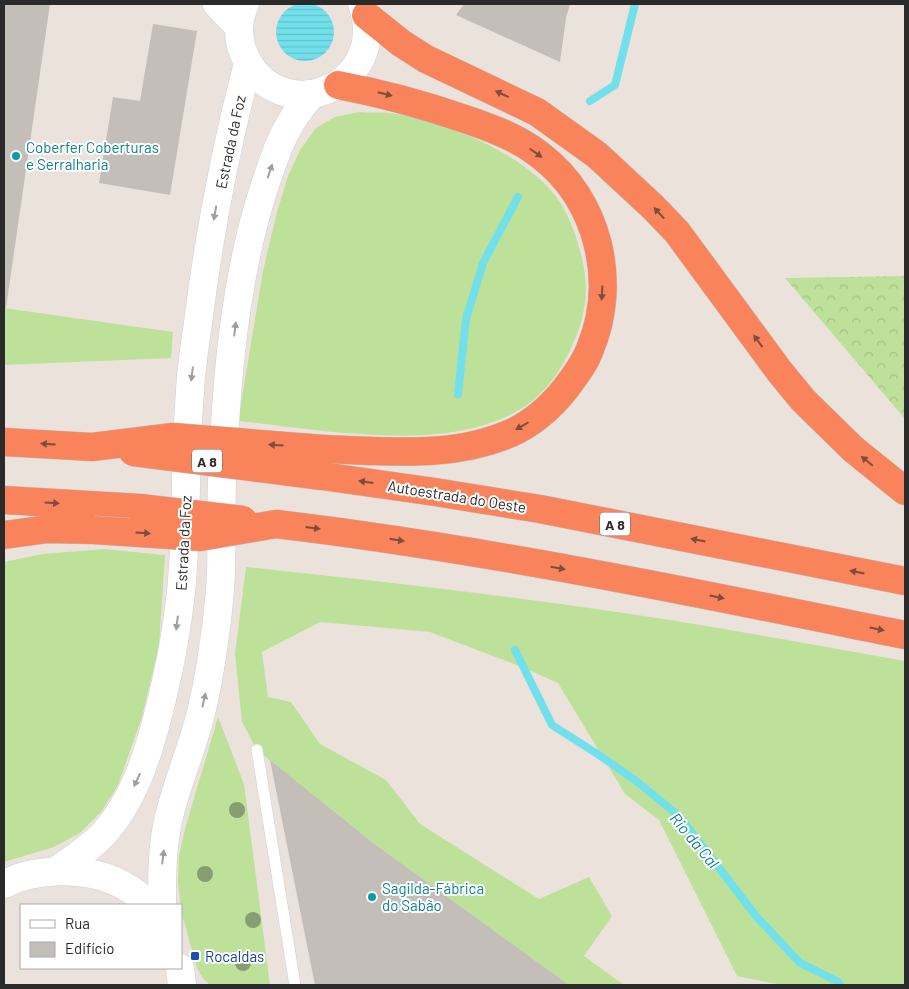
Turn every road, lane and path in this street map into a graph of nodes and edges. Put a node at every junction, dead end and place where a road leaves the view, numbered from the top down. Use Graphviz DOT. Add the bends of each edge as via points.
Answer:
graph roads {
  1 [pos="217,4"];
  2 [pos="364,9"];
  3 [pos="242,16"];
  4 [pos="248,63"];
  5 [pos="338,85"];
  6 [pos="312,94"];
  7 [pos="4,442"];
  8 [pos="92,447"];
  9 [pos="905,491"];
  10 [pos="4,500"];
  11 [pos="276,524"];
  12 [pos="4,535"];
  13 [pos="905,581"];
  14 [pos="905,635"];
  15 [pos="257,750"];
  16 [pos="56,871"];
  17 [pos="4,884"];
  18 [pos="147,904"];
  19 [pos="162,904"];
  20 [pos="180,969"];
  21 [pos="182,985"];
  22 [pos="295,985"];
  1 -- 3 [label="main road"];
  2 -- 5 [label="main road" via="367,35 363,54 353,72"];
  9 -- 2 [label="highway, one-way" via="853,449 803,400 677,232 597,155 537,112 426,59 401,43"];
  3 -- 4 [label="main road" via="241,46"];
  4 -- 6 [label="main road" via="260,78 275,88 293,94"];
  4 -- 16 [label="main road, Estrada da Foz, one-way" via="222,174 205,272 190,390 183,569 166,688 140,774 124,806 106,832"];
  5 -- 6 [label="main road"];
  5 -- 8 [label="highway, one-way, bridge" via="420,104 486,126 518,140 560,172 578,195 592,224 600,254 603,290 600,320 590,351 577,374 537,418 481,444 450,450 324,449 173,437"];
  19 -- 6 [label="main road, one-way" via="167,826 196,732 212,656 221,575 222,480 228,391 244,265 257,211 286,128"];
  8 -- 7 [label="highway, Autoestrada do Oeste / A 8, one-way"];
  13 -- 8 [label="highway, Autoestrada do Oeste / A 8, one-way, bridge" via="540,509 322,476"];
  10 -- 11 [label="highway, one-way, bridge" via="140,508"];
  12 -- 11 [label="highway, one-way, bridge" via="48,529 200,537"];
  11 -- 14 [label="highway, one-way" via="468,551"];
  15 -- 22 [label="lane"];
  16 -- 17 [label="main road" via="28,875"];
  16 -- 18 [label="main road" via="89,872 115,880"];
  20 -- 21 [label="main road"];
}
